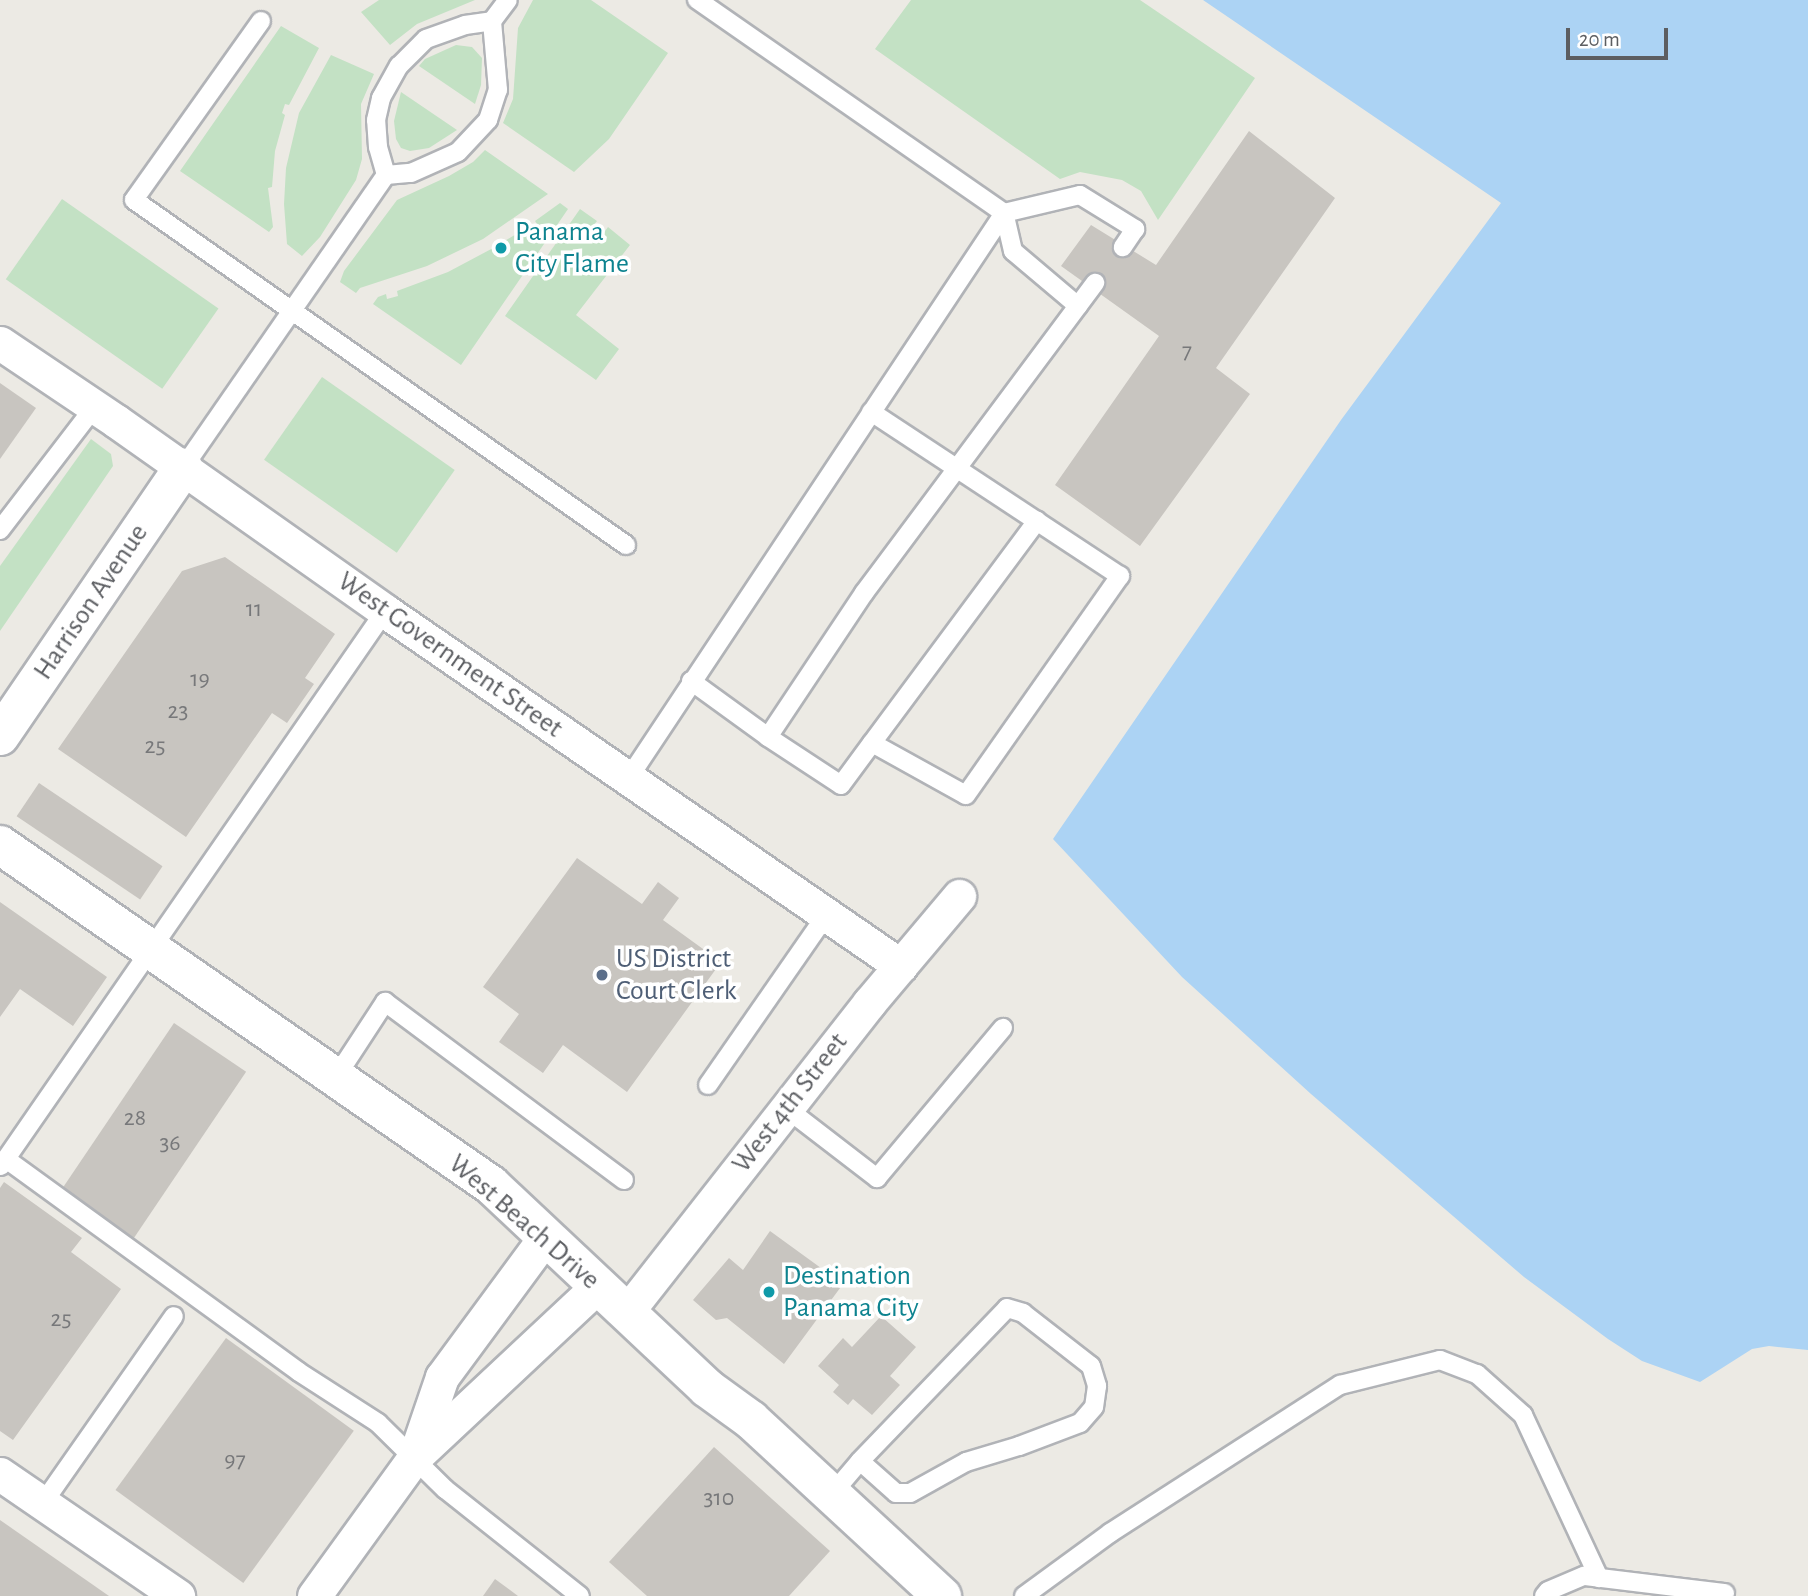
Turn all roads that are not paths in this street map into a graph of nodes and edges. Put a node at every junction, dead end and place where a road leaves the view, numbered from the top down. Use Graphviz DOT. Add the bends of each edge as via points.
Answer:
graph roads {
  1 [pos="508,0"];
  2 [pos="698,0"];
  3 [pos="261,21"];
  4 [pos="492,21"];
  5 [pos="386,176"];
  6 [pos="1004,213"];
  7 [pos="1123,247"];
  8 [pos="1096,283"];
  9 [pos="1078,306"];
  10 [pos="294,311"];
  11 [pos="0,343"];
  12 [pos="95,406"];
  13 [pos="871,412"];
  14 [pos="184,468"];
  15 [pos="957,468"];
  16 [pos="1037,521"];
  17 [pos="0,530"];
  18 [pos="626,545"];
  19 [pos="385,611"];
  20 [pos="691,681"];
  21 [pos="0,736"];
  22 [pos="768,737"];
  23 [pos="872,743"];
  24 [pos="628,779"];
  25 [pos="0,845"];
  26 [pos="959,896"];
  27 [pos="826,915"];
  28 [pos="149,949"];
  29 [pos="901,966"];
  30 [pos="1003,1028"];
  31 [pos="336,1077"];
  32 [pos="708,1085"];
  33 [pos="786,1108"];
  34 [pos="3,1163"];
  35 [pos="624,1180"];
  36 [pos="546,1236"];
  37 [pos="598,1286"];
  38 [pos="625,1312"];
  39 [pos="174,1316"];
  40 [pos="414,1458"];
  41 [pos="860,1461"];
  42 [pos="0,1474"];
  43 [pos="832,1494"];
  44 [pos="43,1503"];
  45 [pos="1599,1578"];
  46 [pos="1725,1593"];
  47 [pos="178,1596"];
  48 [pos="314,1596"];
  49 [pos="580,1596"];
  50 [pos="942,1596"];
  51 [pos="1024,1596"];
  52 [pos="1544,1596"];
  1 -- 4 [label="lane"];
  2 -- 6 [label="lane"];
  3 -- 10 [label="lane" via="134,200"];
  4 -- 5 [label="lane" via="498,90 488,120 458,152 411,173"];
  4 -- 5 [label="lane" via="426,38 399,66 381,98 376,120"];
  5 -- 10 [label="lane"];
  6 -- 7 [label="lane" via="1080,195 1135,229"];
  6 -- 9 [label="lane" via="1013,251"];
  6 -- 13 [label="lane"];
  8 -- 9 [label="lane"];
  9 -- 15 [label="lane"];
  10 -- 14 [label="lane"];
  10 -- 18 [label="lane"];
  11 -- 12 [label="street, West Government Street"];
  12 -- 14 [label="street, West Government Street"];
  12 -- 17 [label="lane"];
  13 -- 15 [label="lane"];
  13 -- 20 [label="lane"];
  14 -- 19 [label="street, West Government Street"];
  14 -- 21 [label="street, Harrison Avenue"];
  15 -- 16 [label="lane"];
  15 -- 22 [label="lane" via="864,593"];
  16 -- 23 [label="lane"];
  16 -- 23 [label="lane" via="1120,576 966,795"];
  19 -- 24 [label="street, West Government Street"];
  19 -- 28 [label="lane"];
  20 -- 22 [label="lane"];
  20 -- 24 [label="lane"];
  22 -- 23 [label="lane" via="841,785"];
  24 -- 27 [label="street, West Government Street"];
  25 -- 28 [label="street, West Beach Drive"];
  26 -- 29 [label="street, West 4th Street"];
  27 -- 29 [label="street, West Government Street"];
  27 -- 32 [label="lane"];
  28 -- 31 [label="street, West Beach Drive"];
  28 -- 34 [label="lane"];
  29 -- 33 [label="street, West 4th Street"];
  30 -- 33 [label="lane" via="877,1178"];
  31 -- 35 [label="lane" via="385,1002"];
  31 -- 36 [label="street, West Beach Drive" via="491,1185"];
  33 -- 38 [label="street, West 4th Street"];
  34 -- 40 [label="lane" via="299,1373 378,1423"];
  36 -- 37 [label="street, West Beach Drive"];
  36 -- 40 [label="street" via="442,1377"];
  37 -- 38 [label="street, West Beach Drive"];
  37 -- 40 [label="street"];
  38 -- 43 [label="street, West Beach Drive"];
  39 -- 44 [label="lane"];
  40 -- 48 [label="street"];
  40 -- 49 [label="lane"];
  41 -- 41 [label="lane" via="1007,1308 1023,1313 1091,1366 1097,1386 1094,1408 1080,1423 966,1462 910,1493 896,1493"];
  41 -- 43 [label="lane"];
  42 -- 44 [label="street"];
  43 -- 50 [label="street, West Beach Drive"];
  44 -- 47 [label="street"];
  45 -- 46 [label="lane"];
  45 -- 51 [label="lane" via="1523,1415 1477,1374 1440,1360 1340,1385 1110,1533"];
  45 -- 52 [label="lane" via="1584,1576"];
}
